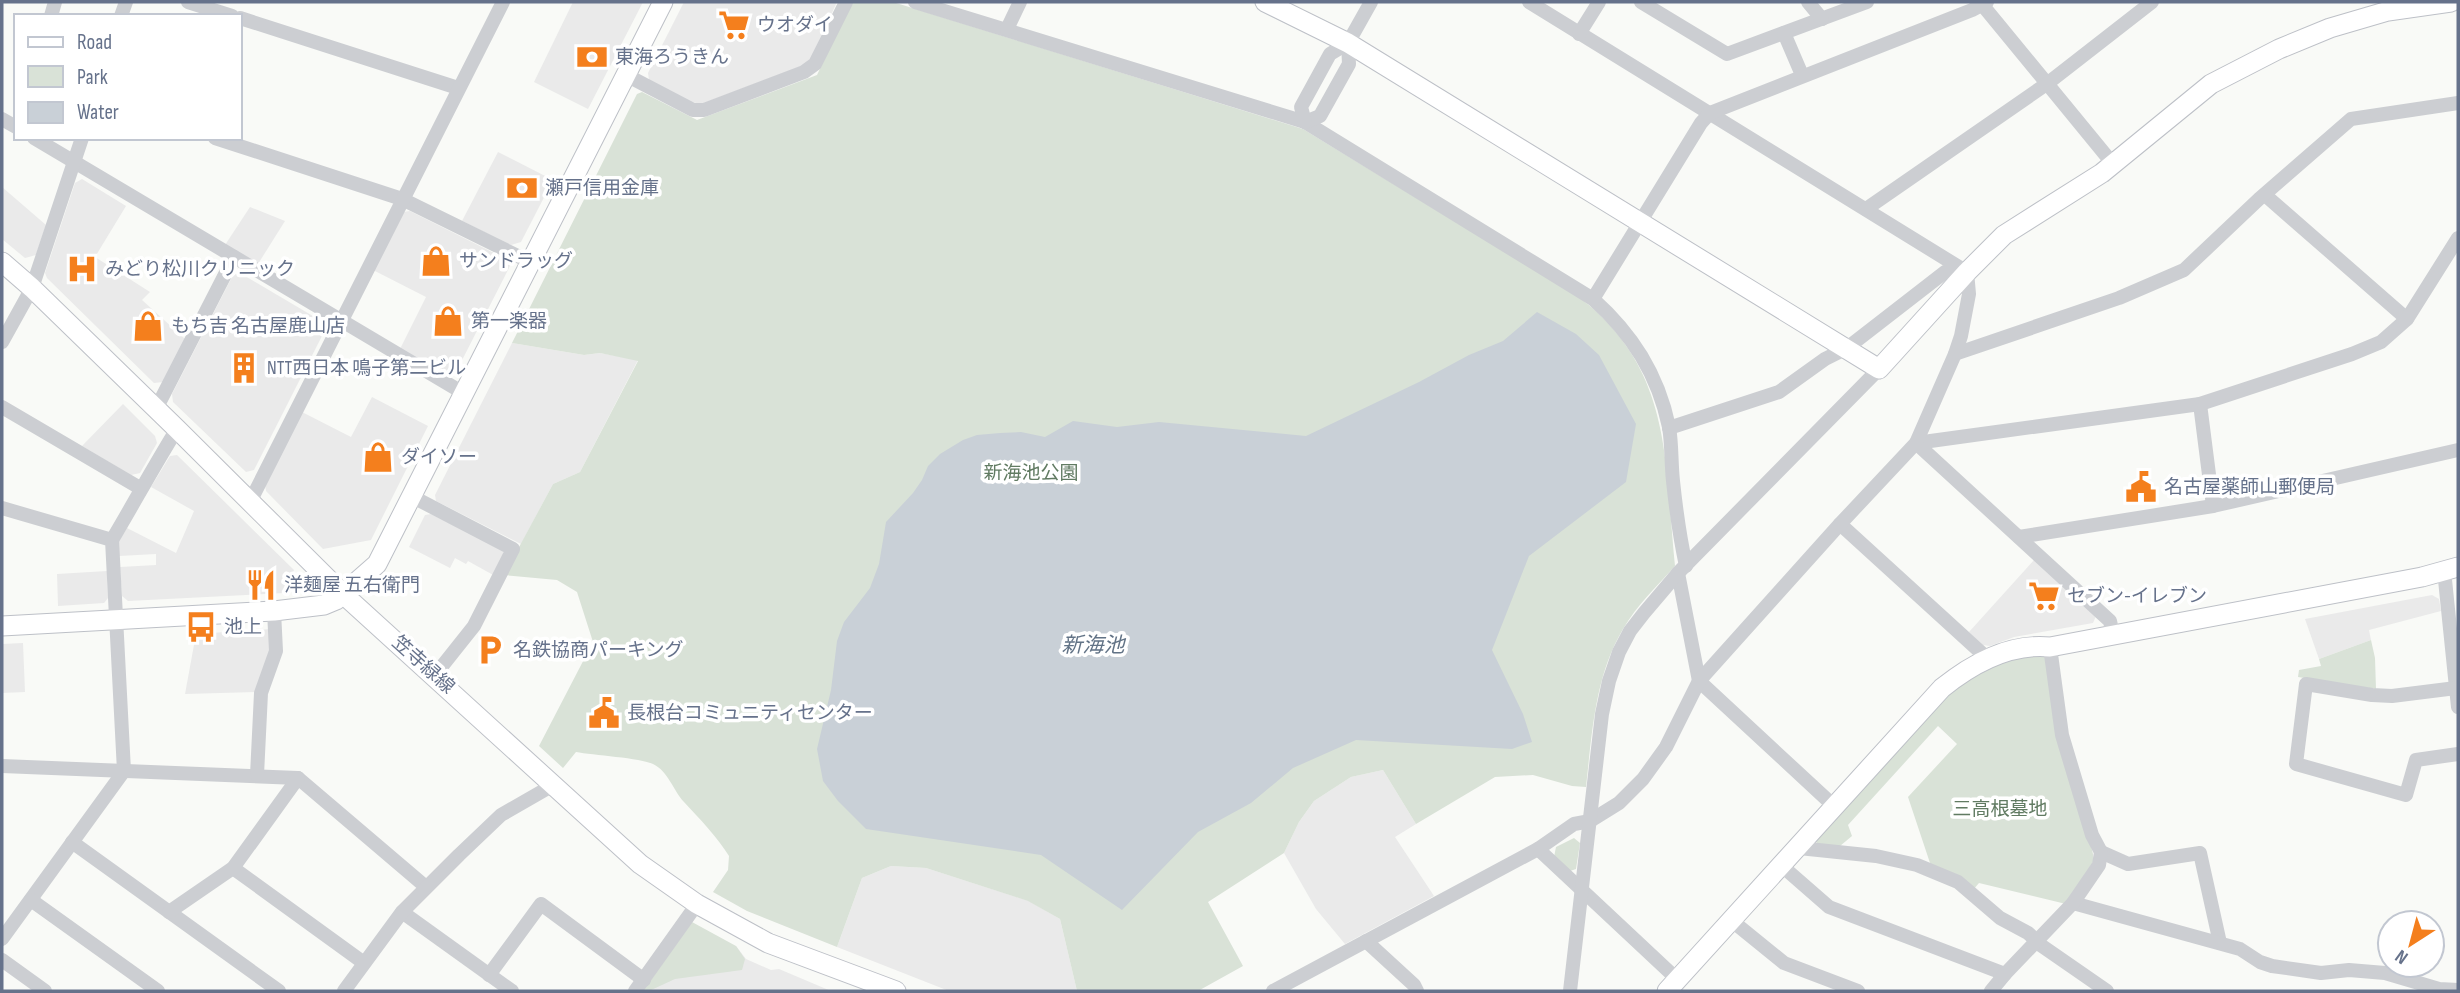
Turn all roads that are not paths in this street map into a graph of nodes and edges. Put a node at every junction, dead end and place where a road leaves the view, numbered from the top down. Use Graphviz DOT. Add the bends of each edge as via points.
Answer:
graph roads {
  1 [pos="188,2"];
  2 [pos="503,2"];
  3 [pos="663,2"];
  4 [pos="846,2"];
  5 [pos="915,2"];
  6 [pos="1020,2"];
  7 [pos="1265,2"];
  8 [pos="1371,2"];
  9 [pos="1529,2"];
  10 [pos="1599,2"];
  11 [pos="1641,2"];
  12 [pos="1808,2"];
  13 [pos="1867,2"];
  14 [pos="2152,2"];
  15 [pos="2451,2"];
  16 [pos="1983,3"];
  17 [pos="2385,6"];
  18 [pos="226,14"];
  19 [pos="242,19"];
  20 [pos="1822,19"];
  21 [pos="1007,29"];
  22 [pos="1784,33"];
  23 [pos="1579,34"];
  24 [pos="1348,43"];
  25 [pos="625,75"];
  26 [pos="1802,75"];
  27 [pos="2048,83"];
  28 [pos="458,88"];
  29 [pos="2458,103"];
  30 [pos="1710,113"];
  31 [pos="1305,122"];
  32 [pos="37,140"];
  33 [pos="81,140"];
  34 [pos="221,140"];
  35 [pos="74,162"];
  36 [pos="2113,164"];
  37 [pos="2265,195"];
  38 [pos="402,199"];
  39 [pos="1866,209"];
  40 [pos="1640,223"];
  41 [pos="2458,238"];
  42 [pos="234,257"];
  43 [pos="2,262"];
  44 [pos="532,263"];
  45 [pos="1967,272"];
  46 [pos="32,288"];
  47 [pos="1593,299"];
  48 [pos="2407,319"];
  49 [pos="342,320"];
  50 [pos="2,342"];
  51 [pos="1847,348"];
  52 [pos="1955,355"];
  53 [pos="1879,369"];
  54 [pos="465,394"];
  55 [pos="2200,404"];
  56 [pos="2,407"];
  57 [pos="156,410"];
  58 [pos="1669,428"];
  59 [pos="177,429"];
  60 [pos="1916,443"];
  61 [pos="2458,450"];
  62 [pos="140,488"];
  63 [pos="413,497"];
  64 [pos="250,502"];
  65 [pos="2213,506"];
  66 [pos="2,508"];
  67 [pos="1840,524"];
  68 [pos="2019,537"];
  69 [pos="112,540"];
  70 [pos="2451,569"];
  71 [pos="1682,570"];
  72 [pos="343,594"];
  73 [pos="274,611"];
  74 [pos="116,619"];
  75 [pos="2,625"];
  76 [pos="2113,635"];
  77 [pos="2050,648"];
  78 [pos="1987,658"];
  79 [pos="435,676"];
  80 [pos="1699,681"];
  81 [pos="2456,688"];
  82 [pos="2458,707"];
  83 [pos="2458,754"];
  84 [pos="2,766"];
  85 [pos="124,771"];
  86 [pos="257,775"];
  87 [pos="298,778"];
  88 [pos="555,785"];
  89 [pos="1835,807"];
  90 [pos="1590,821"];
  91 [pos="72,842"];
  92 [pos="1799,848"];
  93 [pos="1538,849"];
  94 [pos="2101,852"];
  95 [pos="1782,866"];
  96 [pos="233,868"];
  97 [pos="426,887"];
  98 [pos="1582,892"];
  99 [pos="31,900"];
  100 [pos="2073,903"];
  101 [pos="697,904"];
  102 [pos="169,912"];
  103 [pos="402,912"];
  104 [pos="1731,920"];
  105 [pos="2,939"];
  106 [pos="2036,940"];
  107 [pos="1366,941"];
  108 [pos="2220,943"];
  109 [pos="2,960"];
  110 [pos="365,963"];
  111 [pos="2005,974"];
  112 [pos="489,975"];
  113 [pos="1673,985"];
  114 [pos="640,986"];
  115 [pos="2458,990"];
  116 [pos="45,991"];
  117 [pos="158,991"];
  118 [pos="279,991"];
  119 [pos="344,991"];
  120 [pos="512,991"];
  121 [pos="896,991"];
  122 [pos="1273,991"];
  123 [pos="1417,991"];
  124 [pos="1570,991"];
  125 [pos="1858,991"];
  126 [pos="1991,991"];
  127 [pos="2107,991"];
  1 -- 18 [label="street"];
  2 -- 28 [label="street"];
  3 -- 25 [label="street"];
  4 -- 25 [label="street" via="815,64 704,110 693,110"];
  5 -- 21 [label="street"];
  6 -- 21 [label="street"];
  7 -- 24 [label="street"];
  8 -- 24 [label="street"];
  9 -- 23 [label="street"];
  10 -- 23 [label="street"];
  11 -- 22 [label="street" via="1727,54"];
  12 -- 20 [label="street"];
  13 -- 20 [label="street"];
  14 -- 27 [label="street"];
  15 -- 17 [label="street"];
  16 -- 26 [label="street"];
  16 -- 27 [label="street"];
  17 -- 36 [label="street" via="2299,40 2211,84"];
  19 -- 28 [label="street"];
  20 -- 22 [label="street"];
  21 -- 31 [label="street"];
  22 -- 26 [label="street"];
  23 -- 30 [label="street"];
  24 -- 31 [label="street" via="1331,54 1301,107"];
  24 -- 31 [label="street" via="1349,64 1320,117"];
  24 -- 40 [label="street"];
  25 -- 44 [label="street"];
  26 -- 30 [label="street"];
  27 -- 36 [label="street"];
  27 -- 39 [label="street"];
  28 -- 38 [label="street"];
  29 -- 37 [label="street" via="2351,119"];
  30 -- 39 [label="street"];
  30 -- 40 [label="street"];
  31 -- 47 [label="street"];
  32 -- 35 [label="street"];
  33 -- 35 [label="street"];
  34 -- 38 [label="street"];
  35 -- 42 [label="street"];
  35 -- 46 [label="street"];
  36 -- 45 [label="street" via="2004,235"];
  37 -- 48 [label="street"];
  37 -- 52 [label="street" via="2183,270 2119,298"];
  38 -- 44 [label="street"];
  38 -- 49 [label="street"];
  39 -- 45 [label="street"];
  40 -- 47 [label="street"];
  40 -- 51 [label="street"];
  41 -- 48 [label="street"];
  42 -- 49 [label="street"];
  42 -- 57 [label="street"];
  43 -- 46 [label="street, 笠寺緑線"];
  44 -- 54 [label="street"];
  45 -- 51 [label="street" via="1945,272"];
  45 -- 52 [label="street" via="1969,295"];
  45 -- 53 [label="street"];
  46 -- 50 [label="street"];
  46 -- 57 [label="street, 笠寺緑線"];
  47 -- 58 [label="street" via="1618,321 1637,347 1657,385"];
  48 -- 55 [label="street" via="2381,342"];
  49 -- 54 [label="street"];
  49 -- 64 [label="street"];
  51 -- 53 [label="street"];
  51 -- 58 [label="street" via="1779,393"];
  52 -- 60 [label="street"];
  53 -- 71 [label="street"];
  54 -- 63 [label="street"];
  55 -- 60 [label="street"];
  55 -- 65 [label="street"];
  56 -- 62 [label="street"];
  57 -- 59 [label="street, 笠寺緑線"];
  58 -- 71 [label="street"];
  59 -- 62 [label="street"];
  59 -- 64 [label="street, 笠寺緑線"];
  60 -- 67 [label="street"];
  60 -- 68 [label="street"];
  61 -- 65 [label="street"];
  62 -- 69 [label="street"];
  63 -- 72 [label="street" via="380,559"];
  63 -- 79 [label="street" via="513,549 474,626"];
  64 -- 72 [label="street, 笠寺緑線"];
  65 -- 68 [label="street"];
  66 -- 69 [label="street"];
  67 -- 78 [label="street"];
  67 -- 80 [label="street"];
  68 -- 76 [label="street" via="2110,621"];
  69 -- 74 [label="street"];
  70 -- 76 [label="street"];
  70 -- 81 [label="street"];
  71 -- 80 [label="street"];
  71 -- 90 [label="street" via="1644,612 1619,652 1602,714"];
  72 -- 73 [label="street" via="324,605"];
  72 -- 79 [label="street, 笠寺緑線"];
  73 -- 74 [label="street"];
  73 -- 86 [label="street" via="276,651 261,693"];
  74 -- 75 [label="street"];
  74 -- 85 [label="street"];
  76 -- 77 [label="street"];
  77 -- 78 [label="street" via="2030,645"];
  77 -- 94 [label="street" via="2067,754"];
  78 -- 89 [label="street" via="1942,688"];
  79 -- 88 [label="street, 笠寺緑線"];
  80 -- 89 [label="street"];
  80 -- 90 [label="street" via="1666,747 1643,779 1619,803"];
  81 -- 82 [label="street"];
  81 -- 83 [label="street" via="2392,696 2306,684 2296,764 2406,794 2416,760"];
  84 -- 85 [label="street"];
  85 -- 86 [label="street"];
  85 -- 91 [label="street"];
  86 -- 87 [label="street"];
  87 -- 96 [label="street"];
  87 -- 97 [label="street"];
  88 -- 97 [label="street" via="501,815"];
  88 -- 101 [label="street, 笠寺緑線" via="640,864"];
  89 -- 92 [label="street"];
  90 -- 93 [label="street" via="1574,824"];
  90 -- 98 [label="street"];
  91 -- 99 [label="street"];
  91 -- 102 [label="street"];
  92 -- 95 [label="street"];
  92 -- 106 [label="street" via="1917,865 1958,882 2000,918"];
  93 -- 98 [label="street"];
  93 -- 107 [label="street"];
  94 -- 100 [label="street" via="2099,864"];
  94 -- 108 [label="street" via="2128,864 2200,853"];
  95 -- 104 [label="street"];
  95 -- 111 [label="street" via="1829,907"];
  96 -- 102 [label="street"];
  96 -- 110 [label="street"];
  97 -- 103 [label="street"];
  98 -- 113 [label="street"];
  98 -- 124 [label="street"];
  99 -- 105 [label="street"];
  99 -- 117 [label="street"];
  100 -- 106 [label="street"];
  100 -- 108 [label="street"];
  101 -- 114 [label="street"];
  101 -- 121 [label="street, 笠寺緑線" via="768,943"];
  102 -- 118 [label="street"];
  103 -- 110 [label="street"];
  103 -- 112 [label="street"];
  104 -- 113 [label="street"];
  104 -- 125 [label="street" via="1784,963"];
  106 -- 111 [label="street"];
  106 -- 127 [label="street"];
  107 -- 122 [label="street"];
  107 -- 123 [label="street"];
  108 -- 115 [label="street" via="2272,965 2321,973 2385,973"];
  109 -- 116 [label="street"];
  110 -- 119 [label="street"];
  111 -- 126 [label="street"];
  112 -- 114 [label="street" via="541,904"];
  112 -- 120 [label="street"];
}
